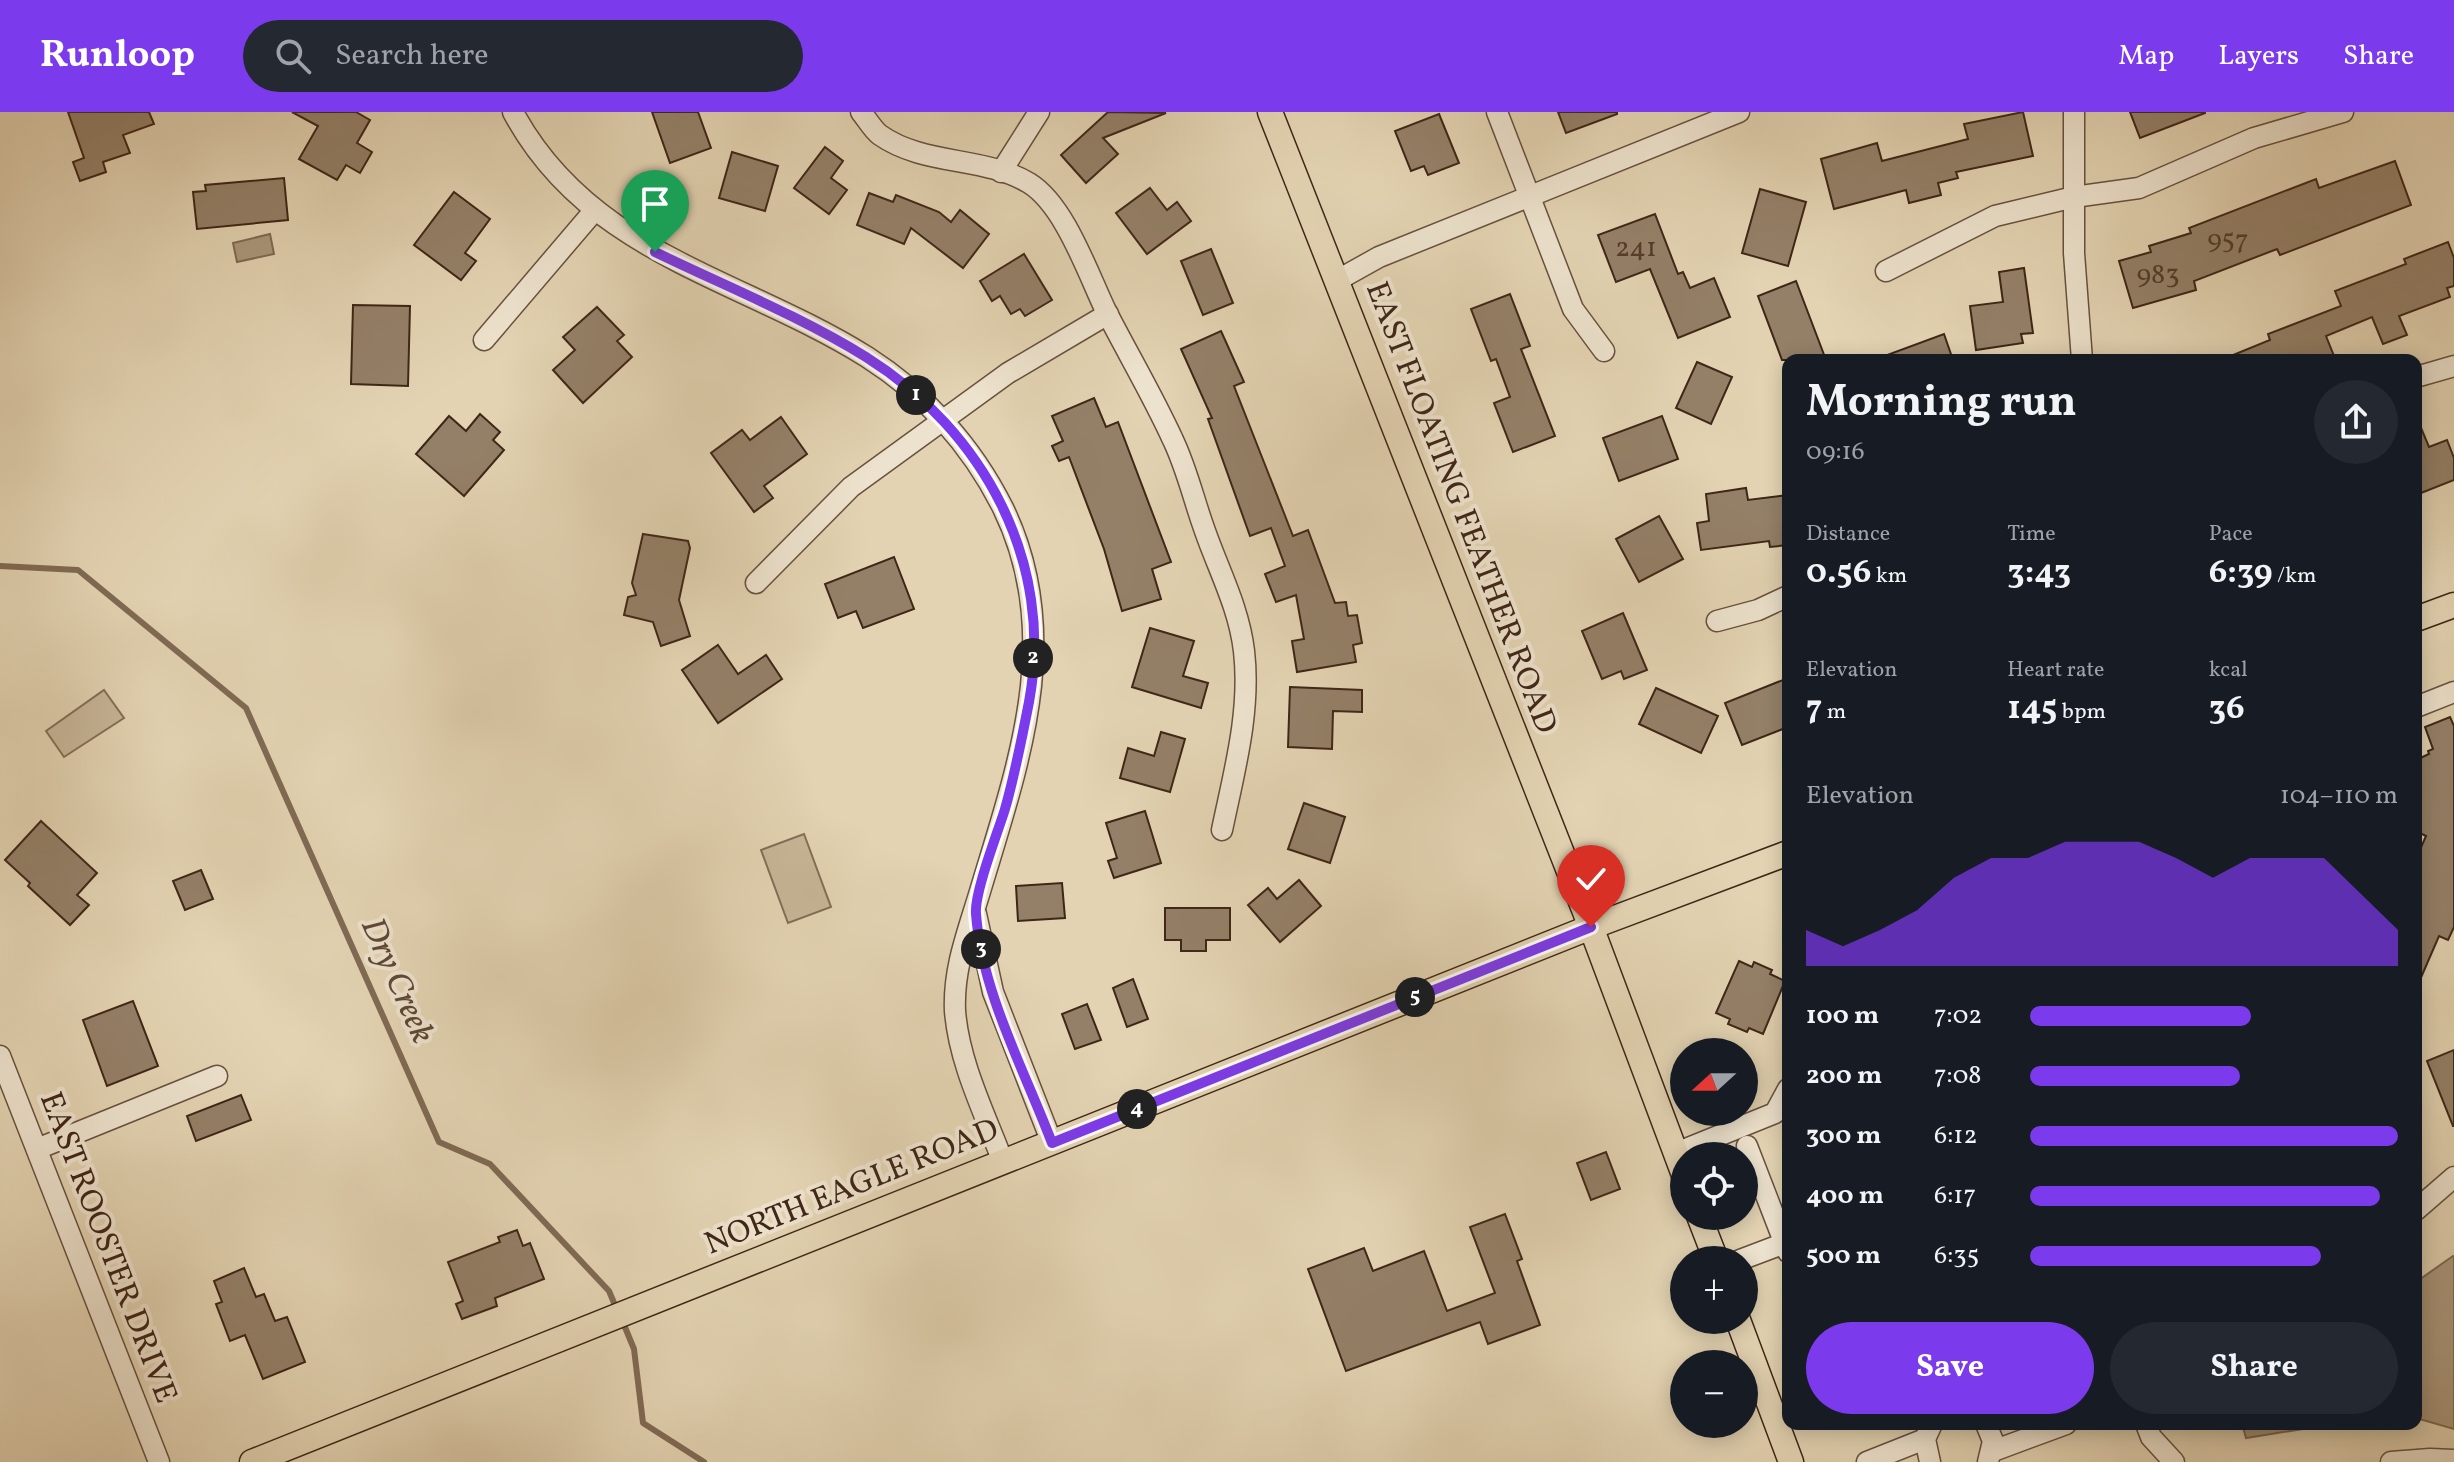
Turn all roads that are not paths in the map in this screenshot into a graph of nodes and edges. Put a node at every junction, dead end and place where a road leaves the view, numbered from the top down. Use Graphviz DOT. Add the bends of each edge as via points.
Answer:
graph roads {
  1 [pos="513,112"];
  2 [pos="861,112"];
  3 [pos="1039,112"];
  4 [pos="1270,112"];
  5 [pos="1497,112"];
  6 [pos="1739,112"];
  7 [pos="2074,112"];
  8 [pos="2343,112"];
  9 [pos="1001,172"];
  10 [pos="2074,197"];
  11 [pos="1530,198"];
  12 [pos="594,211"];
  13 [pos="1886,271"];
  14 [pos="1336,281"];
  15 [pos="1108,314"];
  16 [pos="484,340"];
  17 [pos="1604,351"];
  18 [pos="2082,354"];
  19 [pos="2454,366"];
  20 [pos="2422,375"];
  21 [pos="943,420"];
  22 [pos="756,583"];
  23 [pos="1782,599"];
  24 [pos="2454,605"];
  25 [pos="2422,617"];
  26 [pos="1717,621"];
  27 [pos="2454,692"];
  28 [pos="2422,705"];
  29 [pos="1222,830"];
  30 [pos="1782,855"];
  31 [pos="975,910"];
  32 [pos="1591,927"];
  33 [pos="0,1056"];
  34 [pos="217,1076"];
  35 [pos="1782,1100"];
  36 [pos="1672,1142"];
  37 [pos="1721,1142"];
  38 [pos="1052,1143"];
  39 [pos="37,1149"];
  40 [pos="1003,1162"];
  41 [pos="1758,1174"];
  42 [pos="2454,1177"];
  43 [pos="2422,1205"];
  44 [pos="1782,1237"];
  45 [pos="1782,1248"];
  46 [pos="1758,1255"];
  47 [pos="1743,1334"];
  48 [pos="1988,1430"];
  49 [pos="2052,1430"];
  50 [pos="2148,1430"];
  51 [pos="1929,1431"];
  52 [pos="1990,1456"];
  53 [pos="2454,1460"];
  54 [pos="256,1461"];
  55 [pos="159,1462"];
  56 [pos="1791,1462"];
  57 [pos="1867,1462"];
  58 [pos="1930,1462"];
  59 [pos="2174,1462"];
  60 [pos="2391,1462"];
  1 -- 12 [label="street" via="551,167"];
  2 -- 9 [label="street" via="878,134 917,153"];
  3 -- 9 [label="street"];
  4 -- 14 [label="main road, EAST FLOATING FEATHER ROAD"];
  5 -- 11 [label="street"];
  6 -- 11 [label="street"];
  7 -- 10 [label="street"];
  8 -- 10 [label="street" via="2254,138 2139,188"];
  9 -- 15 [label="street" via="1030,184 1055,207"];
  10 -- 13 [label="street" via="1995,216"];
  10 -- 18 [label="street"];
  11 -- 14 [label="street" via="1379,257"];
  11 -- 17 [label="street" via="1573,309"];
  12 -- 16 [label="street"];
  12 -- 21 [label="street" via="655,252 866,357"];
  14 -- 32 [label="main road, EAST FLOATING FEATHER ROAD"];
  15 -- 21 [label="street" via="1008,373"];
  15 -- 29 [label="street" via="1175,442 1240,625 1246,697"];
  19 -- 20 [label="street"];
  21 -- 22 [label="street" via="851,487"];
  21 -- 31 [label="street" via="987,479 1022,550 1035,626 1030,699 1007,804"];
  23 -- 26 [label="street"];
  24 -- 25 [label="main road"];
  27 -- 28 [label="street"];
  30 -- 32 [label="main road, NORTH EAGLE ROAD"];
  31 -- 38 [label="street" via="993,992"];
  31 -- 40 [label="street" via="958,959 955,1011 965,1062"];
  32 -- 36 [label="main road, EAST FLOATING FEATHER ROAD"];
  32 -- 38 [label="main road, NORTH EAGLE ROAD"];
  33 -- 39 [label="street, EAST ROOSTER DRIVE"];
  34 -- 39 [label="street"];
  35 -- 37 [label="street" via="1775,1113"];
  38 -- 40 [label="main road, NORTH EAGLE ROAD"];
  39 -- 55 [label="street, EAST ROOSTER DRIVE"];
  40 -- 54 [label="main road, NORTH EAGLE ROAD"];
  41 -- 44 [label="street"];
  42 -- 43 [label="street"];
  45 -- 46 [label="street"];
  47 -- 56 [label="main road"];
  48 -- 52 [label="street"];
  49 -- 52 [label="street"];
  50 -- 59 [label="street"];
  51 -- 57 [label="street"];
  51 -- 58 [label="street"];
  53 -- 60 [label="street"];
}
